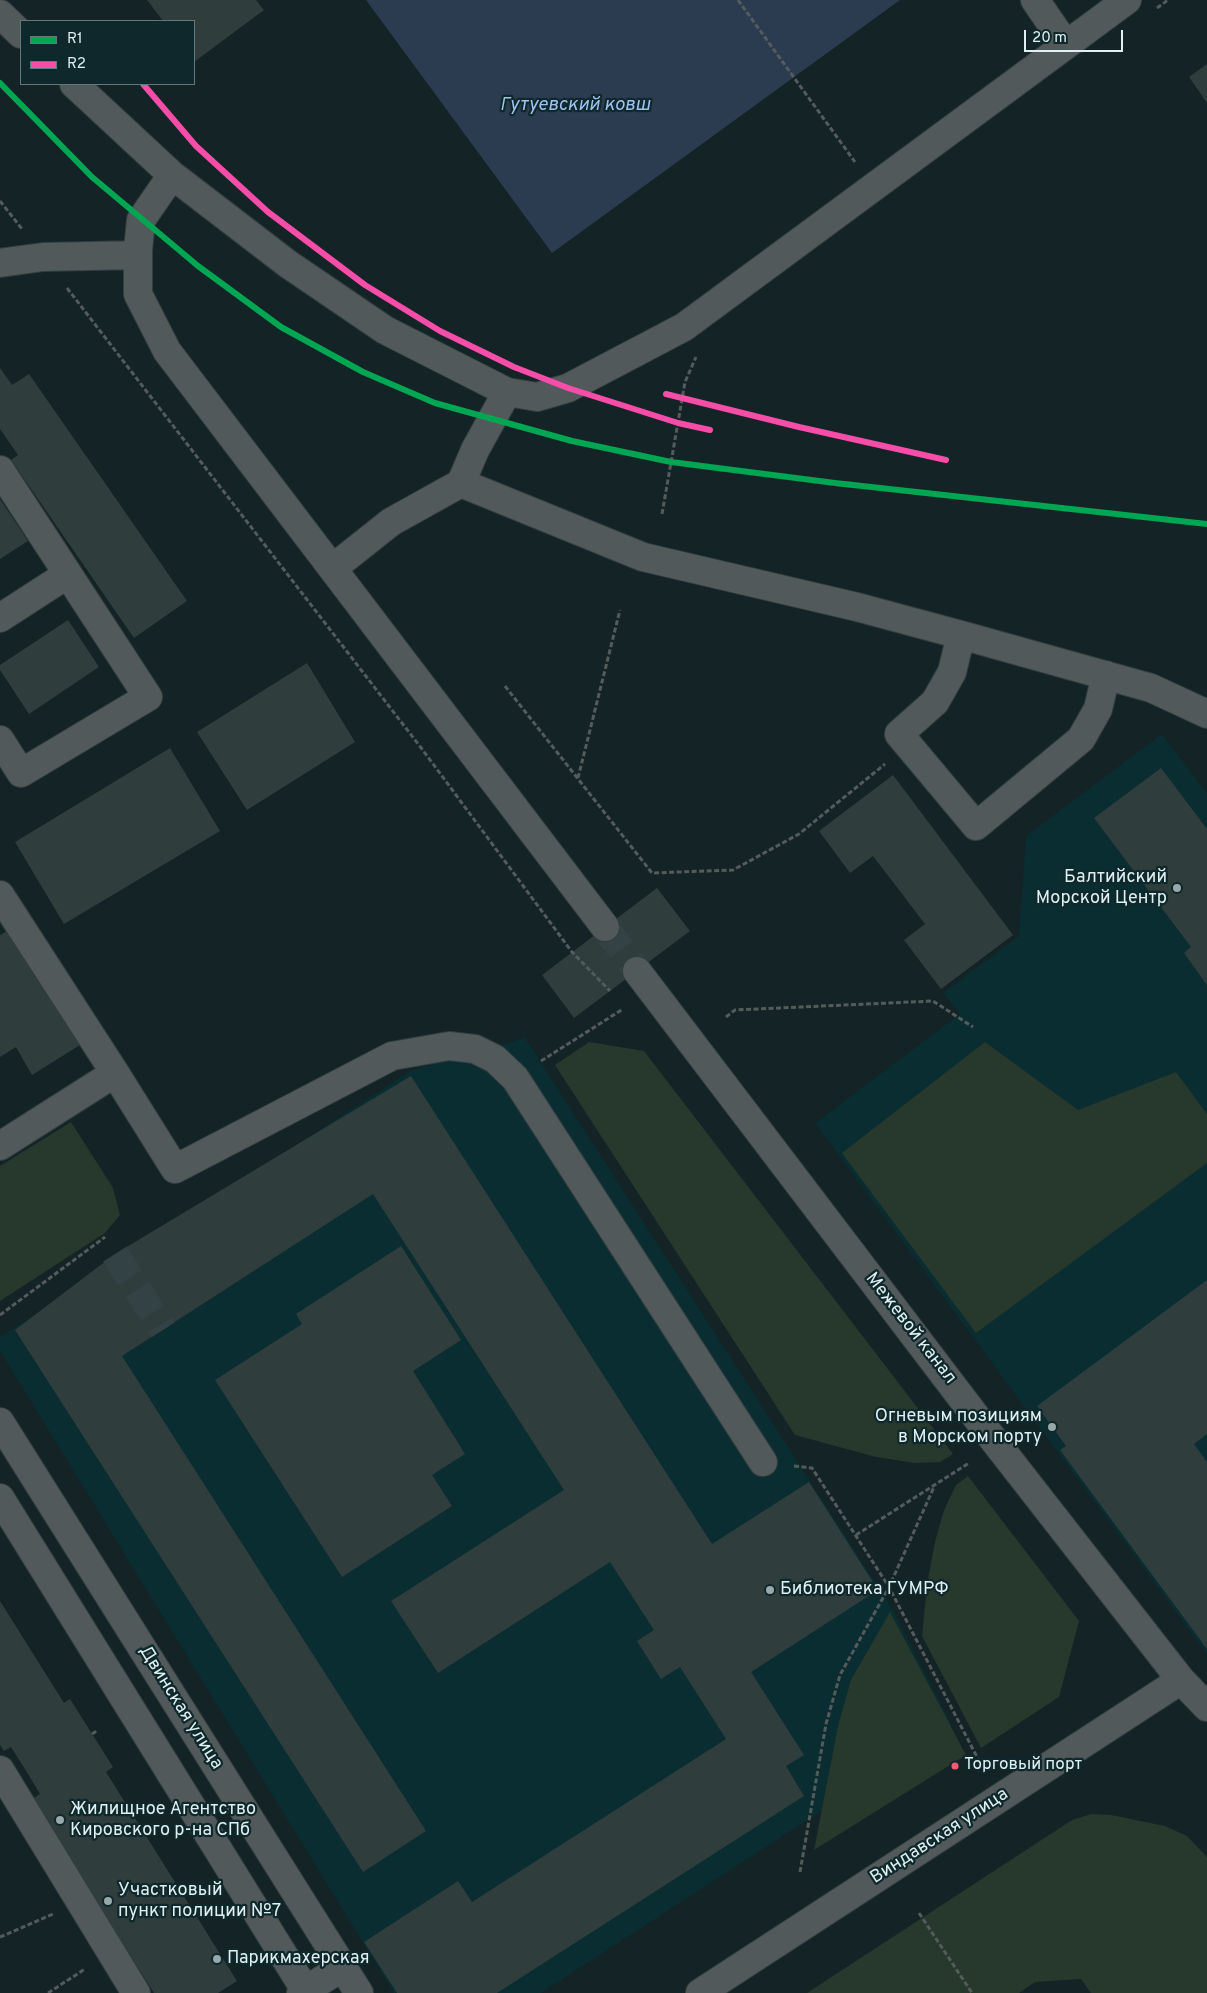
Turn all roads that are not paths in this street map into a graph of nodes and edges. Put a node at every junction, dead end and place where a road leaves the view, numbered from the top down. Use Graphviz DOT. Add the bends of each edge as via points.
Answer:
graph roads {
  1 [pos="1035,0"];
  2 [pos="1127,0"];
  3 [pos="0,14"];
  4 [pos="20,33"];
  5 [pos="1066,45"];
  6 [pos="75,85"];
  7 [pos="172,175"];
  8 [pos="138,255"];
  9 [pos="0,263"];
  10 [pos="507,392"];
  11 [pos="0,470"];
  12 [pos="461,483"];
  13 [pos="333,568"];
  14 [pos="68,574"];
  15 [pos="0,618"];
  16 [pos="961,635"];
  17 [pos="1106,675"];
  18 [pos="1207,714"];
  19 [pos="0,740"];
  20 [pos="0,894"];
  21 [pos="605,927"];
  22 [pos="637,971"];
  23 [pos="115,1073"];
  24 [pos="0,1146"];
  25 [pos="0,1422"];
  26 [pos="763,1462"];
  27 [pos="0,1498"];
  28 [pos="1181,1680"];
  29 [pos="1207,1707"];
  30 [pos="0,1770"];
  31 [pos="318,1926"];
  32 [pos="280,1950"];
  33 [pos="343,1967"];
  34 [pos="305,1992"];
  35 [pos="136,1993"];
  36 [pos="360,1993"];
  37 [pos="700,1993"];
  1 -- 5 [label="street"];
  2 -- 5 [label="street"];
  3 -- 4 [label="street"];
  5 -- 10 [label="street" via="684,327 568,388 537,397"];
  6 -- 7 [label="street"];
  7 -- 8 [label="street" via="141,220"];
  7 -- 10 [label="street" via="288,264 385,330"];
  8 -- 9 [label="street" via="43,257"];
  8 -- 13 [label="street" via="138,294 167,351"];
  10 -- 12 [label="street"];
  11 -- 14 [label="street"];
  12 -- 13 [label="street" via="391,522"];
  12 -- 16 [label="street" via="643,557"];
  13 -- 21 [label="street"];
  14 -- 15 [label="street"];
  14 -- 19 [label="street" via="148,697 20,773"];
  16 -- 17 [label="street"];
  16 -- 17 [label="street" via="952,672 935,702 900,734 976,826 1081,739 1098,710"];
  17 -- 18 [label="street" via="1150,688"];
  20 -- 23 [label="street"];
  22 -- 28 [label="street, Межевой канал" via="996,1443"];
  23 -- 24 [label="street"];
  23 -- 26 [label="street" via="175,1169 392,1056 449,1046 475,1049 495,1059 515,1078"];
  25 -- 31 [label="street, Двинская улица"];
  27 -- 32 [label="street"];
  28 -- 29 [label="street, Межевой канал"];
  28 -- 37 [label="street, Виндавская улица"];
  30 -- 35 [label="street"];
  31 -- 32 [label="street"];
  31 -- 33 [label="street, Двинская улица"];
  32 -- 34 [label="street"];
  33 -- 34 [label="street"];
  33 -- 36 [label="street, Двинская улица"];
}
